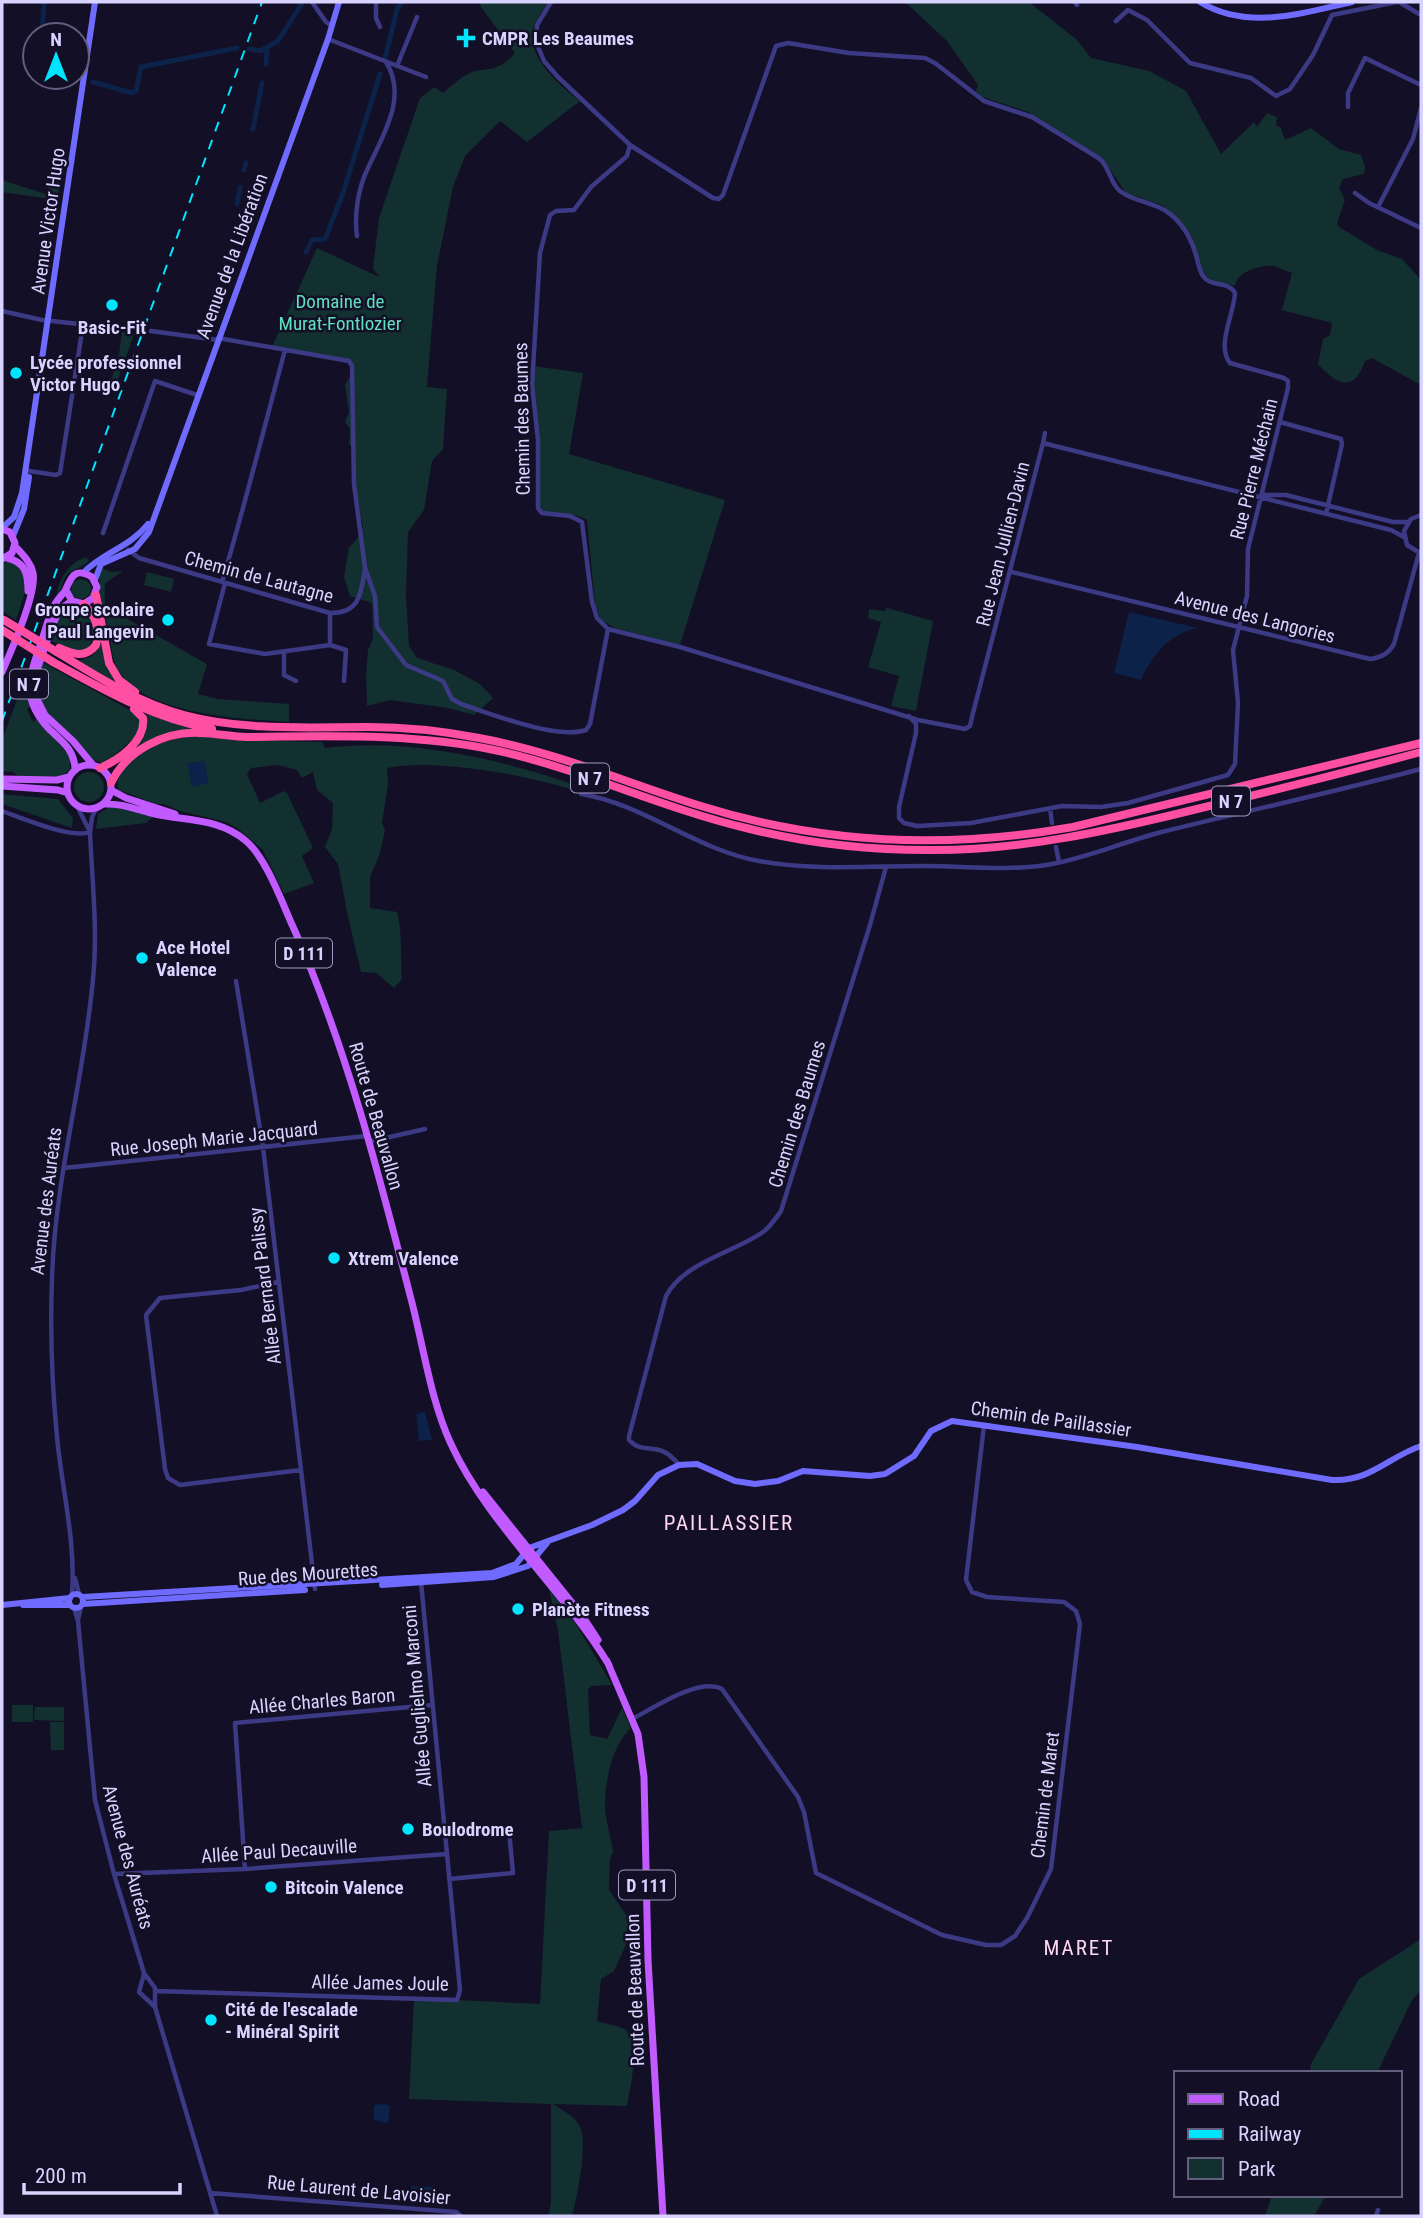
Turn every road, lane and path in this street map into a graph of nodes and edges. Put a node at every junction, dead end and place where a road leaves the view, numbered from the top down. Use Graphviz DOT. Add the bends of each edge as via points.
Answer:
graph roads {
  1 [pos="95,2"];
  2 [pos="312,2"];
  3 [pos="339,2"];
  4 [pos="376,2"];
  5 [pos="551,2"];
  6 [pos="1200,2"];
  7 [pos="1352,2"];
  8 [pos="1398,2"];
  9 [pos="1323,8"];
  10 [pos="1332,15"];
  11 [pos="1421,15"];
  12 [pos="417,17"];
  13 [pos="1116,21"];
  14 [pos="332,26"];
  15 [pos="380,27"];
  16 [pos="328,39"];
  17 [pos="386,62"];
  18 [pos="397,66"];
  19 [pos="426,77"];
  20 [pos="1421,85"];
  21 [pos="1348,107"];
  22 [pos="1421,108"];
  23 [pos="630,145"];
  24 [pos="1355,193"];
  25 [pos="1378,207"];
  26 [pos="1421,228"];
  27 [pos="358,236"];
  28 [pos="2,311"];
  29 [pos="50,321"];
  30 [pos="83,325"];
  31 [pos="117,328"];
  32 [pos="151,331"];
  33 [pos="218,339"];
  34 [pos="285,350"];
  35 [pos="198,395"];
  36 [pos="1280,422"];
  37 [pos="1045,433"];
  38 [pos="1043,443"];
  39 [pos="30,444"];
  40 [pos="29,471"];
  41 [pos="1261,496"];
  42 [pos="1328,506"];
  43 [pos="1326,514"];
  44 [pos="1421,514"];
  45 [pos="1408,522"];
  46 [pos="2,528"];
  47 [pos="103,533"];
  48 [pos="13,536"];
  49 [pos="1404,537"];
  50 [pos="15,546"];
  51 [pos="128,549"];
  52 [pos="1420,553"];
  53 [pos="4,559"];
  54 [pos="365,568"];
  55 [pos="1012,572"];
  56 [pos="83,573"];
  57 [pos="95,580"];
  58 [pos="224,582"];
  59 [pos="66,590"];
  60 [pos="96,595"];
  61 [pos="72,601"];
  62 [pos="84,604"];
  63 [pos="330,613"];
  64 [pos="3,618"];
  65 [pos="1239,628"];
  66 [pos="608,629"];
  67 [pos="2,633"];
  68 [pos="330,645"];
  69 [pos="57,650"];
  70 [pos="284,653"];
  71 [pos="2,665"];
  72 [pos="2,672"];
  73 [pos="83,678"];
  74 [pos="296,681"];
  75 [pos="344,681"];
  76 [pos="182,714"];
  77 [pos="909,716"];
  78 [pos="278,736"];
  79 [pos="1421,742"];
  80 [pos="1421,752"];
  81 [pos="96,766"];
  82 [pos="1421,769"];
  83 [pos="72,773"];
  84 [pos="2,779"];
  85 [pos="2,786"];
  86 [pos="111,787"];
  87 [pos="68,793"];
  88 [pos="581,794"];
  89 [pos="77,806"];
  90 [pos="100,806"];
  91 [pos="1050,808"];
  92 [pos="2,811"];
  93 [pos="185,818"];
  94 [pos="1052,823"];
  95 [pos="90,832"];
  96 [pos="1056,847"];
  97 [pos="1059,862"];
  98 [pos="886,867"];
  99 [pos="236,981"];
  100 [pos="425,1129"];
  101 [pos="367,1139"];
  102 [pos="263,1147"];
  103 [pos="64,1168"];
  104 [pos="278,1282"];
  105 [pos="984,1425"];
  106 [pos="1421,1446"];
  107 [pos="679,1465"];
  108 [pos="301,1470"];
  109 [pos="548,1541"];
  110 [pos="527,1550"];
  111 [pos="534,1559"];
  112 [pos="421,1580"];
  113 [pos="315,1587"];
  114 [pos="77,1601"];
  115 [pos="2,1605"];
  116 [pos="432,1705"];
  117 [pos="632,1719"];
  118 [pos="509,1829"];
  119 [pos="447,1854"];
  120 [pos="245,1868"];
  121 [pos="114,1874"];
  122 [pos="449,1879"];
  123 [pos="144,1973"];
  124 [pos="149,1983"];
  125 [pos="142,1984"];
  126 [pos="154,1993"];
  127 [pos="147,1999"];
  128 [pos="155,2007"];
  129 [pos="210,2193"];
  130 [pos="1378,2210"];
  131 [pos="217,2216"];
  132 [pos="461,2216"];
  133 [pos="663,2216"];
  134 [pos="1376,2216"];
  1 -- 29 [label="street, Avenue Victor Hugo"];
  2 -- 14 [label="street"];
  3 -- 14 [label="street, Avenue de la Libération"];
  4 -- 15 [label="street"];
  5 -- 23 [label="street" via="537,25 537,49 573,93"];
  6 -- 9 [label="street" via="1256,18"];
  7 -- 9 [label="street"];
  8 -- 10 [label="street"];
  8 -- 11 [label="street"];
  9 -- 10 [label="street"];
  10 -- 13 [label="street" via="1290,89 1276,96 1251,78 1190,63 1147,20 1128,10"];
  12 -- 18 [label="street"];
  14 -- 16 [label="street, Avenue de la Libération"];
  16 -- 17 [label="street"];
  16 -- 33 [label="street, Avenue de la Libération"];
  17 -- 18 [label="street"];
  17 -- 27 [label="street" via="395,82 393,106 366,171 354,219"];
  18 -- 19 [label="street"];
  20 -- 21 [label="street" via="1366,58 1348,93"];
  22 -- 25 [label="street" via="1413,139"];
  23 -- 36 [label="street, Rue Pierre Méchain" via="719,199 776,46 788,43 925,58 984,101 1032,117 1100,159 1122,192 1172,215 1191,240 1204,278 1235,293 1225,345 1227,360 1286,379"];
  23 -- 66 [label="street, Chemin des Baumes" via="627,156 591,187 574,210 550,215 540,253 532,385 538,508 542,513 582,522 592,603 597,618"];
  24 -- 25 [label="street"];
  25 -- 26 [label="street"];
  28 -- 29 [label="street"];
  29 -- 30 [label="street"];
  29 -- 39 [label="street, Avenue Victor Hugo"];
  30 -- 31 [label="street"];
  30 -- 40 [label="street" via="60,473"];
  32 -- 33 [label="street"];
  33 -- 34 [label="street"];
  33 -- 35 [label="street, Avenue de la Libération"];
  34 -- 54 [label="street" via="348,361 352,366 354,484"];
  34 -- 58 [label="street"];
  35 -- 47 [label="street" via="155,381"];
  35 -- 51 [label="street, Avenue de la Libération" via="152,520"];
  36 -- 41 [label="street, Rue Pierre Méchain"];
  36 -- 42 [label="street" via="1341,439"];
  37 -- 38 [label="street"];
  38 -- 41 [label="street, Rue Jean Jullien-Davin"];
  38 -- 55 [label="street, Rue Jean Jullien-Davin"];
  39 -- 40 [label="street, Avenue Victor Hugo"];
  39 -- 46 [label="street, Avenue Victor Hugo" via="18,509"];
  40 -- 48 [label="street, Avenue Victor Hugo" via="24,509"];
  41 -- 42 [label="street" via="1286,495"];
  41 -- 43 [label="street"];
  41 -- 65 [label="street, Rue Pierre Méchain" via="1248,549 1247,596"];
  42 -- 43 [label="street"];
  42 -- 45 [label="street"];
  43 -- 49 [label="street"];
  44 -- 45 [label="street"];
  45 -- 49 [label="street"];
  46 -- 48 [label="main road"];
  48 -- 50 [label="main road"];
  49 -- 52 [label="street" via="1407,545"];
  50 -- 53 [label="main road"];
  50 -- 72 [label="main road" via="31,566 33,578"];
  51 -- 56 [label="street, Avenue de la Libération" via="96,559"];
  51 -- 57 [label="street, Avenue de la Libération" via="101,564"];
  51 -- 58 [label="street, Chemin de Lautagne" via="139,558"];
  52 -- 65 [label="street, Avenue des Langories" via="1394,644 1380,657 1358,658"];
  53 -- 71 [label="main road" via="25,568 28,590"];
  54 -- 63 [label="street, Chemin de Lautagne" via="355,605 344,613"];
  54 -- 66 [label="street" via="375,596 377,627 406,665 443,681 452,699 461,704 528,725 570,734 586,730"];
  55 -- 65 [label="street, Avenue des Langories"];
  55 -- 77 [label="street, Rue Jean Jullien-Davin" via="970,726 962,729"];
  56 -- 57 [label="main road"];
  56 -- 59 [label="main road" via="70,577"];
  57 -- 60 [label="main road"];
  58 -- 63 [label="street, Chemin de Lautagne"];
  58 -- 70 [label="street" via="209,644"];
  59 -- 61 [label="main road"];
  59 -- 83 [label="main road, N 7" via="53,610 30,673 29,690 39,716 70,750 75,762"];
  60 -- 62 [label="main road"];
  60 -- 76 [label="highway, N 7" via="107,655 116,676 128,688"];
  61 -- 62 [label="main road"];
  61 -- 81 [label="main road, N 7" via="60,609 55,620 36,673 34,695 45,715"];
  62 -- 69 [label="highway" via="94,617 97,643 93,650 84,654"];
  63 -- 68 [label="street"];
  64 -- 69 [label="highway, N 7, bridge"];
  65 -- 91 [label="street, Rue Pierre Méchain" via="1233,650 1237,742 1235,764 1228,775 1128,803"];
  66 -- 77 [label="street"];
  67 -- 73 [label="highway, N 7, bridge"];
  68 -- 70 [label="street"];
  68 -- 75 [label="street" via="346,650"];
  69 -- 76 [label="highway, N 7" via="125,692"];
  70 -- 74 [label="street" via="284,675"];
  73 -- 78 [label="highway, N 7" via="130,703 184,723"];
  73 -- 81 [label="highway" via="139,712 144,722 136,741 114,760"];
  76 -- 79 [label="highway, N 7" via="249,726 456,733 533,750 759,821 821,833 907,840 996,838 1073,827"];
  77 -- 91 [label="street" via="916,733 899,807 904,823 971,823"];
  78 -- 80 [label="highway, N 7" via="458,743 543,763 758,831 844,845 927,850 1019,845 1099,831"];
  78 -- 86 [label="highway, N 7" via="173,735 128,757"];
  81 -- 83 [label="main road" via="80,766"];
  81 -- 86 [label="main road" via="105,772"];
  82 -- 97 [label="street"];
  83 -- 84 [label="main road" via="57,780"];
  83 -- 87 [label="main road"];
  85 -- 87 [label="main road"];
  86 -- 90 [label="main road"];
  86 -- 93 [label="main road, D 111" via="126,798"];
  87 -- 89 [label="main road"];
  88 -- 98 [label="street" via="630,809 728,854 786,865"];
  89 -- 90 [label="main road"];
  89 -- 95 [label="street, Avenue des Auréats"];
  90 -- 93 [label="main road, D 111" via="122,805"];
  90 -- 95 [label="street, Avenue des Auréats" via="92,817"];
  91 -- 94 [label="street"];
  92 -- 95 [label="street" via="65,830"];
  93 -- 101 [label="main road, Route de Beauvallon / D 111" via="231,831 251,845 262,861 322,996"];
  95 -- 103 [label="street, Avenue des Auréats" via="96,951"];
  96 -- 97 [label="street"];
  97 -- 98 [label="street" via="1031,867"];
  98 -- 107 [label="street, Chemin des Baumes" via="781,1211 765,1231 698,1267 673,1284 666,1296 629,1440 637,1447 668,1452"];
  99 -- 102 [label="street, Allée Bernard Palissy"];
  100 -- 101 [label="street, Rue Joseph Marie Jacquard"];
  101 -- 102 [label="street, Rue Joseph Marie Jacquard"];
  101 -- 110 [label="main road, Route de Beauvallon / D 111" via="451,1445"];
  102 -- 103 [label="street, Rue Joseph Marie Jacquard"];
  102 -- 104 [label="street, Allée Bernard Palissy"];
  103 -- 114 [label="street, Avenue des Auréats" via="54,1248 52,1329 57,1439"];
  104 -- 108 [label="street, Allée Bernard Palissy"];
  104 -- 108 [label="street" via="160,1298 146,1315 168,1478 180,1485"];
  105 -- 106 [label="street, Chemin de Paillassier" via="1345,1481"];
  105 -- 107 [label="street, Chemin de Paillassier" via="952,1421 937,1426 914,1455 885,1474 870,1476 803,1471 755,1484 735,1481 697,1464"];
  105 -- 117 [label="street, Chemin de Maret" via="966,1580 972,1592 987,1597 1064,1602 1076,1611 1080,1624 1051,1869 1015,1936 1001,1945 986,1945 942,1935 816,1873 798,1797 722,1689 696,1687"];
  107 -- 109 [label="street" via="658,1475 623,1510"];
  108 -- 113 [label="street, Allée Bernard Palissy"];
  109 -- 110 [label="street"];
  109 -- 111 [label="street"];
  110 -- 111 [label="main road, Route de Beauvallon / D 111"];
  110 -- 112 [label="street, Rue des Mourettes" via="516,1564 492,1573"];
  111 -- 112 [label="street, Rue des Mourettes" via="520,1569 484,1578"];
  111 -- 117 [label="main road, Route de Beauvallon / D 111" via="609,1665"];
  112 -- 113 [label="street, Rue des Mourettes"];
  112 -- 116 [label="street, Allée Guglielmo Marconi"];
  113 -- 114 [label="street, Rue des Mourettes"];
  114 -- 115 [label="street, Rue des Mourettes"];
  114 -- 121 [label="street, Avenue des Auréats" via="92,1781"];
  116 -- 119 [label="street, Allée Guglielmo Marconi"];
  116 -- 120 [label="street, Allée Charles Baron" via="235,1723"];
  117 -- 133 [label="main road, Route de Beauvallon / D 111" via="644,1777 648,1960"];
  118 -- 122 [label="street" via="513,1873"];
  119 -- 120 [label="street, Allée Paul Decauville"];
  119 -- 122 [label="street, Allée James Joule"];
  120 -- 121 [label="street, Allée Paul Decauville"];
  121 -- 123 [label="street, Avenue des Auréats"];
  122 -- 126 [label="street, Allée James Joule" via="460,1990 457,2000"];
  123 -- 124 [label="street, Avenue des Auréats"];
  123 -- 125 [label="street, Avenue des Auréats"];
  124 -- 125 [label="street"];
  124 -- 126 [label="street, Avenue des Auréats"];
  125 -- 127 [label="street, Avenue des Auréats" via="139,1993"];
  126 -- 127 [label="street"];
  126 -- 128 [label="street, Avenue des Auréats"];
  127 -- 128 [label="street, Avenue des Auréats"];
  128 -- 129 [label="street, Avenue des Auréats"];
  129 -- 131 [label="street, Avenue des Auréats"];
  129 -- 132 [label="street, Rue Laurent de Lavoisier" via="456,2212"];
  130 -- 134 [label="street"];
}
